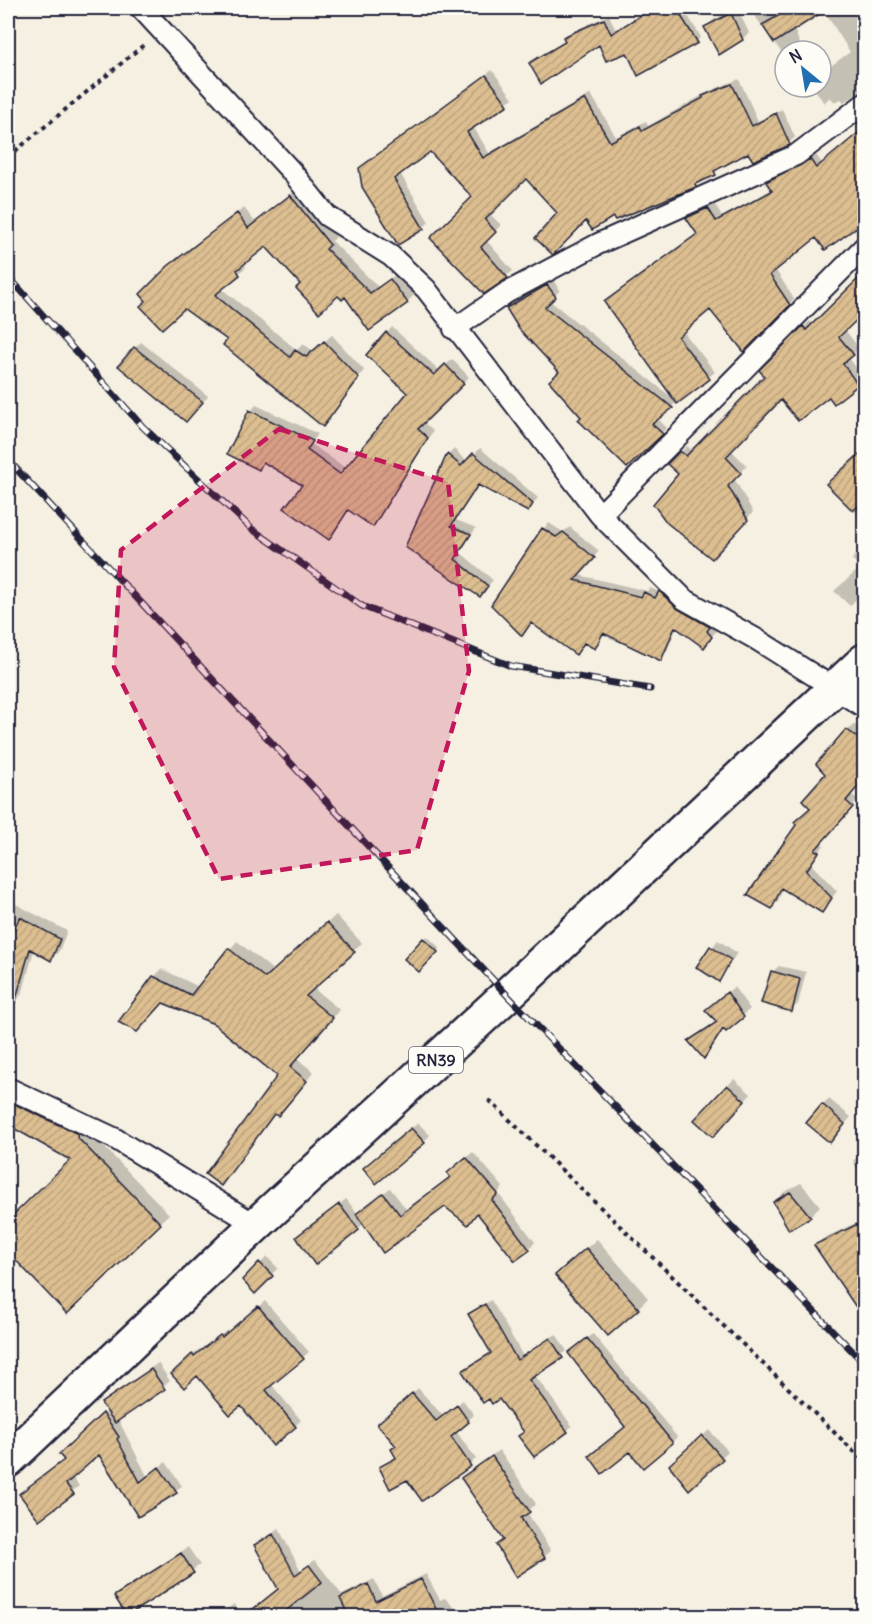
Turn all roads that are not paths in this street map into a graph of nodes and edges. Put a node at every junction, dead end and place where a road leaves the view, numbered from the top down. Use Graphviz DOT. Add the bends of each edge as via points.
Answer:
graph roads {
  1 [pos="141,8"];
  2 [pos="864,104"];
  3 [pos="864,247"];
  4 [pos="454,329"];
  5 [pos="600,514"];
  6 [pos="864,661"];
  7 [pos="835,689"];
  8 [pos="864,707"];
  9 [pos="8,1088"];
  10 [pos="256,1225"];
  11 [pos="13,1449"];
  1 -- 4 [label="street" via="292,172 327,216 390,256 426,289"];
  2 -- 4 [label="street" via="796,155 598,244 506,293"];
  3 -- 5 [label="street"];
  4 -- 5 [label="street"];
  5 -- 7 [label="street" via="684,599"];
  6 -- 7 [label="highway, RN39"];
  7 -- 8 [label="street"];
  7 -- 10 [label="highway, RN39"];
  9 -- 10 [label="street" via="114,1138"];
  10 -- 11 [label="highway, RN39"];
}
